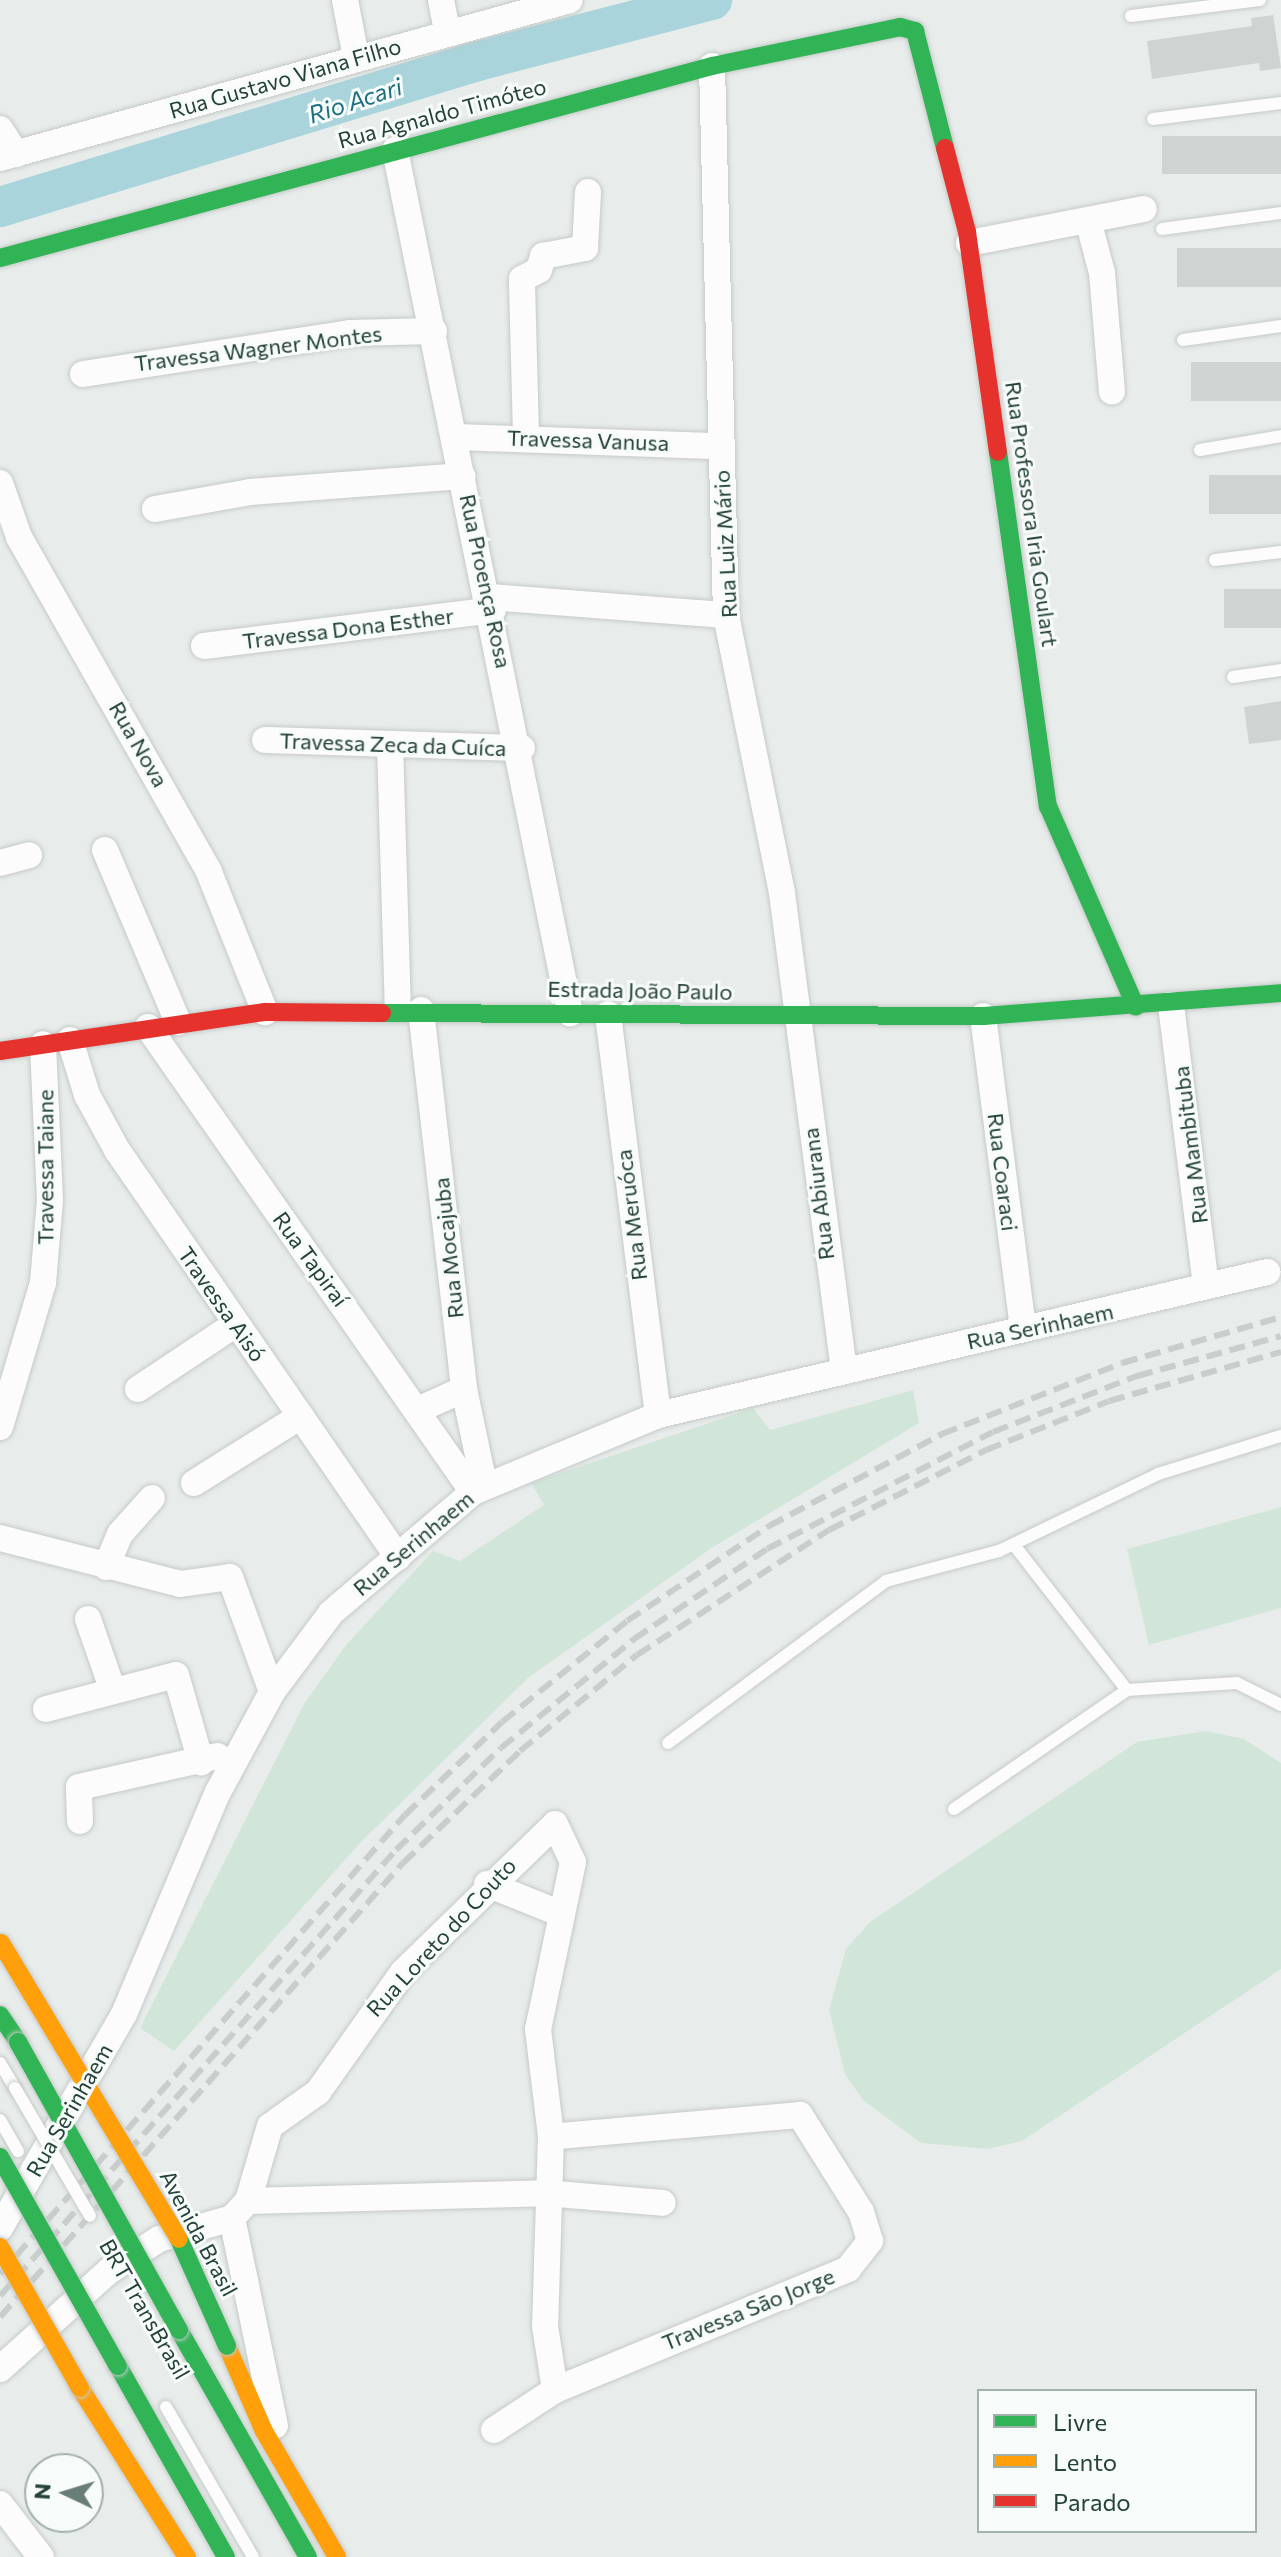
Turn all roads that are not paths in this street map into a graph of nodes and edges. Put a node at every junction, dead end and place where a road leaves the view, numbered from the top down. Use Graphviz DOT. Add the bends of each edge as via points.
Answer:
graph roads {
  1 [pos="345,0"];
  2 [pos="441,0"];
  3 [pos="570,0"];
  4 [pos="1260,0"];
  5 [pos="1131,16"];
  6 [pos="900,27"];
  7 [pos="447,31"];
  8 [pos="356,57"];
  9 [pos="712,66"];
  10 [pos="1281,103"];
  11 [pos="1153,119"];
  12 [pos="0,129"];
  13 [pos="395,150"];
  14 [pos="8,156"];
  15 [pos="588,192"];
  16 [pos="1144,209"];
  17 [pos="1281,213"];
  18 [pos="1088,220"];
  19 [pos="1162,229"];
  20 [pos="969,243"];
  21 [pos="0,258"];
  22 [pos="1281,326"];
  23 [pos="434,331"];
  24 [pos="1183,340"];
  25 [pos="83,374"];
  26 [pos="1112,392"];
  27 [pos="526,436"];
  28 [pos="1281,436"];
  29 [pos="456,437"];
  30 [pos="720,446"];
  31 [pos="1200,450"];
  32 [pos="462,476"];
  33 [pos="0,483"];
  34 [pos="155,509"];
  35 [pos="1281,552"];
  36 [pos="1215,560"];
  37 [pos="492,604"];
  38 [pos="726,615"];
  39 [pos="204,646"];
  40 [pos="1281,670"];
  41 [pos="1233,677"];
  42 [pos="265,740"];
  43 [pos="390,744"];
  44 [pos="522,748"];
  45 [pos="105,850"];
  46 [pos="29,855"];
  47 [pos="0,863"];
  48 [pos="1281,993"];
  49 [pos="1171,1005"];
  50 [pos="1136,1007"];
  51 [pos="410,1010"];
  52 [pos="265,1012"];
  53 [pos="570,1013"];
  54 [pos="608,1014"];
  55 [pos="796,1016"];
  56 [pos="983,1016"];
  57 [pos="178,1022"];
  58 [pos="148,1027"];
  59 [pos="70,1040"];
  60 [pos="43,1044"];
  61 [pos="0,1051"];
  62 [pos="1267,1272"];
  63 [pos="1206,1285"];
  64 [pos="236,1324"];
  65 [pos="1023,1328"];
  66 [pos="844,1371"];
  67 [pos="138,1389"];
  68 [pos="464,1389"];
  69 [pos="420,1409"];
  70 [pos="658,1415"];
  71 [pos="301,1416"];
  72 [pos="0,1427"];
  73 [pos="1281,1436"];
  74 [pos="194,1483"];
  75 [pos="479,1488"];
  76 [pos="152,1498"];
  77 [pos="0,1538"];
  78 [pos="1014,1545"];
  79 [pos="398,1557"];
  80 [pos="106,1567"];
  81 [pos="88,1619"];
  82 [pos="1127,1690"];
  83 [pos="113,1691"];
  84 [pos="272,1692"];
  85 [pos="1281,1705"];
  86 [pos="46,1709"];
  87 [pos="668,1743"];
  88 [pos="239,1750"];
  89 [pos="201,1762"];
  90 [pos="954,1809"];
  91 [pos="80,1821"];
  92 [pos="487,1884"];
  93 [pos="559,1913"];
  94 [pos="0,1942"];
  95 [pos="0,2015"];
  96 [pos="0,2063"];
  97 [pos="0,2120"];
  98 [pos="551,2137"];
  99 [pos="0,2157"];
  100 [pos="38,2185"];
  101 [pos="545,2193"];
  102 [pos="663,2203"];
  103 [pos="240,2209"];
  104 [pos="0,2228"];
  105 [pos="102,2236"];
  106 [pos="0,2247"];
  107 [pos="110,2249"];
  108 [pos="83,2264"];
  109 [pos="126,2276"];
  110 [pos="106,2303"];
  111 [pos="0,2369"];
  112 [pos="555,2390"];
  113 [pos="160,2396"];
  114 [pos="494,2430"];
  115 [pos="276,2452"];
  116 [pos="0,2504"];
  117 [pos="41,2557"];
  118 [pos="187,2557"];
  119 [pos="226,2557"];
  120 [pos="253,2557"];
  121 [pos="308,2557"];
  122 [pos="337,2557"];
  1 -- 8 [label="street"];
  2 -- 7 [label="street"];
  3 -- 7 [label="street, Rua Gustavo Viana Filho"];
  4 -- 5 [label="lane"];
  6 -- 9 [label="main road, Rua Agnaldo Timóteo"];
  6 -- 20 [label="main road, Rua Professora Iria Goulart" via="919,38"];
  7 -- 8 [label="street, Rua Gustavo Viana Filho"];
  8 -- 14 [label="street, Rua Gustavo Viana Filho"];
  9 -- 13 [label="main road, Rua Agnaldo Timóteo"];
  9 -- 30 [label="street, Rua Luiz Mário"];
  10 -- 11 [label="lane"];
  12 -- 14 [label="street"];
  13 -- 21 [label="main road, Rua Agnaldo Timóteo"];
  13 -- 23 [label="street, Rua Proença Rosa"];
  15 -- 27 [label="street" via="585,248 543,256 539,270 522,279"];
  16 -- 18 [label="street"];
  17 -- 19 [label="lane"];
  18 -- 20 [label="street"];
  18 -- 26 [label="street" via="1107,310"];
  20 -- 50 [label="main road, Rua Professora Iria Goulart" via="1048,806"];
  22 -- 24 [label="lane"];
  23 -- 25 [label="street, Travessa Wagner Montes" via="323,337"];
  23 -- 29 [label="street, Rua Proença Rosa"];
  27 -- 29 [label="street, Travessa Vanusa"];
  27 -- 30 [label="street, Travessa Vanusa"];
  28 -- 31 [label="lane"];
  29 -- 32 [label="street, Rua Proença Rosa"];
  30 -- 38 [label="street, Rua Luiz Mário"];
  32 -- 34 [label="street" via="250,492"];
  32 -- 37 [label="street, Rua Proença Rosa"];
  33 -- 52 [label="street, Rua Nova" via="19,537 209,872"];
  35 -- 36 [label="lane"];
  37 -- 38 [label="street, Travessa Dona Esther"];
  37 -- 39 [label="street, Travessa Dona Esther"];
  37 -- 44 [label="street, Rua Proença Rosa"];
  38 -- 55 [label="street, Rua Luiz Mário" via="769,814"];
  40 -- 41 [label="lane"];
  42 -- 43 [label="street, Travessa Zeca da Cuíca"];
  43 -- 44 [label="street, Travessa Zeca da Cuíca"];
  43 -- 51 [label="street, Rua Mocajuba"];
  44 -- 53 [label="street, Rua Proença Rosa"];
  45 -- 57 [label="street"];
  46 -- 47 [label="street"];
  48 -- 49 [label="main road, Estrada João Paulo"];
  49 -- 50 [label="main road, Estrada João Paulo"];
  49 -- 63 [label="street, Rua Mambituba"];
  50 -- 56 [label="main road, Estrada João Paulo"];
  51 -- 52 [label="main road, Estrada João Paulo"];
  51 -- 53 [label="main road, Estrada João Paulo"];
  51 -- 68 [label="street, Rua Mocajuba"];
  52 -- 57 [label="main road, Estrada João Paulo"];
  53 -- 54 [label="main road, Estrada João Paulo"];
  54 -- 55 [label="main road, Estrada João Paulo"];
  54 -- 70 [label="street, Rua Meruóca"];
  55 -- 56 [label="main road, Estrada João Paulo"];
  55 -- 66 [label="street, Rua Abiurana"];
  56 -- 65 [label="street, Rua Coaraci"];
  57 -- 58 [label="main road, Estrada João Paulo"];
  58 -- 59 [label="main road, Estrada João Paulo"];
  58 -- 69 [label="street, Rua Tapiraí"];
  59 -- 60 [label="main road, Estrada João Paulo"];
  59 -- 64 [label="street, Travessa Aisó" via="102,1125"];
  60 -- 61 [label="main road, Estrada João Paulo"];
  60 -- 72 [label="street, Travessa Taiane" via="50,1200 43,1283"];
  62 -- 63 [label="street, Rua Serinhaem"];
  63 -- 65 [label="street, Rua Serinhaem"];
  64 -- 67 [label="street"];
  64 -- 71 [label="street, Travessa Aisó"];
  65 -- 66 [label="street, Rua Serinhaem"];
  66 -- 70 [label="street, Rua Serinhaem"];
  68 -- 69 [label="street"];
  68 -- 75 [label="street, Rua Mocajuba"];
  69 -- 75 [label="street, Rua Tapiraí"];
  70 -- 75 [label="street, Rua Serinhaem"];
  71 -- 74 [label="street"];
  71 -- 79 [label="street, Travessa Aisó"];
  73 -- 78 [label="lane" via="1158,1474"];
  75 -- 79 [label="street, Rua Serinhaem"];
  76 -- 80 [label="street" via="120,1534"];
  77 -- 80 [label="street"];
  78 -- 82 [label="lane"];
  78 -- 87 [label="lane" via="886,1581"];
  79 -- 84 [label="street, Rua Serinhaem" via="331,1613"];
  80 -- 84 [label="street" via="180,1584 230,1577"];
  81 -- 83 [label="street"];
  82 -- 85 [label="lane" via="1237,1683"];
  82 -- 90 [label="lane"];
  83 -- 86 [label="street"];
  83 -- 89 [label="street" via="176,1675"];
  84 -- 88 [label="street, Rua Serinhaem"];
  88 -- 89 [label="street"];
  88 -- 104 [label="street, Rua Serinhaem" via="124,2014"];
  89 -- 91 [label="street" via="79,1787"];
  92 -- 93 [label="street"];
  92 -- 93 [label="street, Rua Loreto do Couto" via="547,1825 558,1826 573,1862"];
  92 -- 103 [label="street, Rua Loreto do Couto" via="356,2029 318,2092 270,2126"];
  93 -- 98 [label="street" via="538,2029"];
  94 -- 115 [label="main road, Avenida Brasil, bridge" via="189,2256"];
  95 -- 121 [label="main road, bridge"];
  96 -- 105 [label="lane, BRT TransBrasil, bridge"];
  97 -- 100 [label="lane, bridge"];
  98 -- 101 [label="street"];
  98 -- 112 [label="street, Travessa Sāo Jorge" via="778,2114 807,2121 868,2230 860,2262"];
  99 -- 119 [label="main road, bridge"];
  101 -- 102 [label="street"];
  101 -- 103 [label="street"];
  101 -- 112 [label="street" via="545,2326"];
  103 -- 111 [label="street" via="159,2239 109,2271"];
  103 -- 115 [label="street, Rua Loreto do Couto"];
  106 -- 118 [label="main road, bridge" via="80,2388"];
  107 -- 109 [label="lane, BRT TransBrasil"];
  108 -- 110 [label="lane, BRT TransBrasil"];
  112 -- 114 [label="street, Travessa Sāo Jorge"];
  113 -- 120 [label="lane, BRT TransBrasil"];
  115 -- 122 [label="main road, Avenida Brasil"];
  116 -- 117 [label="street"];
}
